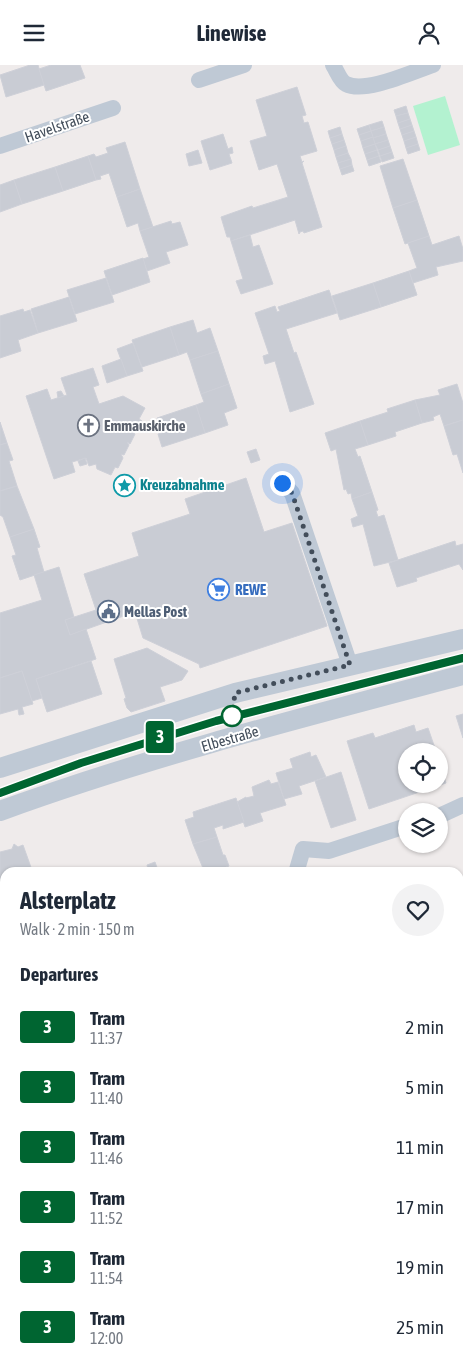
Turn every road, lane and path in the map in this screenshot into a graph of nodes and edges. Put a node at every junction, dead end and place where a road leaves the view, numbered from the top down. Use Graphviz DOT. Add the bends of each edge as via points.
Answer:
graph roads {
  1 [pos="244,65"];
  2 [pos="333,65"];
  3 [pos="433,65"];
  4 [pos="199,80"];
  5 [pos="114,108"];
  6 [pos="0,146"];
  7 [pos="282,483"];
  8 [pos="463,639"];
  9 [pos="350,665"];
  10 [pos="463,675"];
  11 [pos="0,767"];
  12 [pos="463,805"];
  13 [pos="0,811"];
  14 [pos="448,812"];
  15 [pos="398,829"];
  16 [pos="298,867"];
  1 -- 4 [label="street"];
  2 -- 3 [label="street" via="344,83 366,87"];
  5 -- 6 [label="street, Havelstraße"];
  7 -- 9 [label="street" via="292,493"];
  8 -- 9 [label="street"];
  9 -- 11 [label="street" via="235,693"];
  10 -- 13 [label="street, Elbestraße" via="144,763"];
  12 -- 14 [label="street"];
  15 -- 16 [label="street" via="329,851 303,849"];
}
